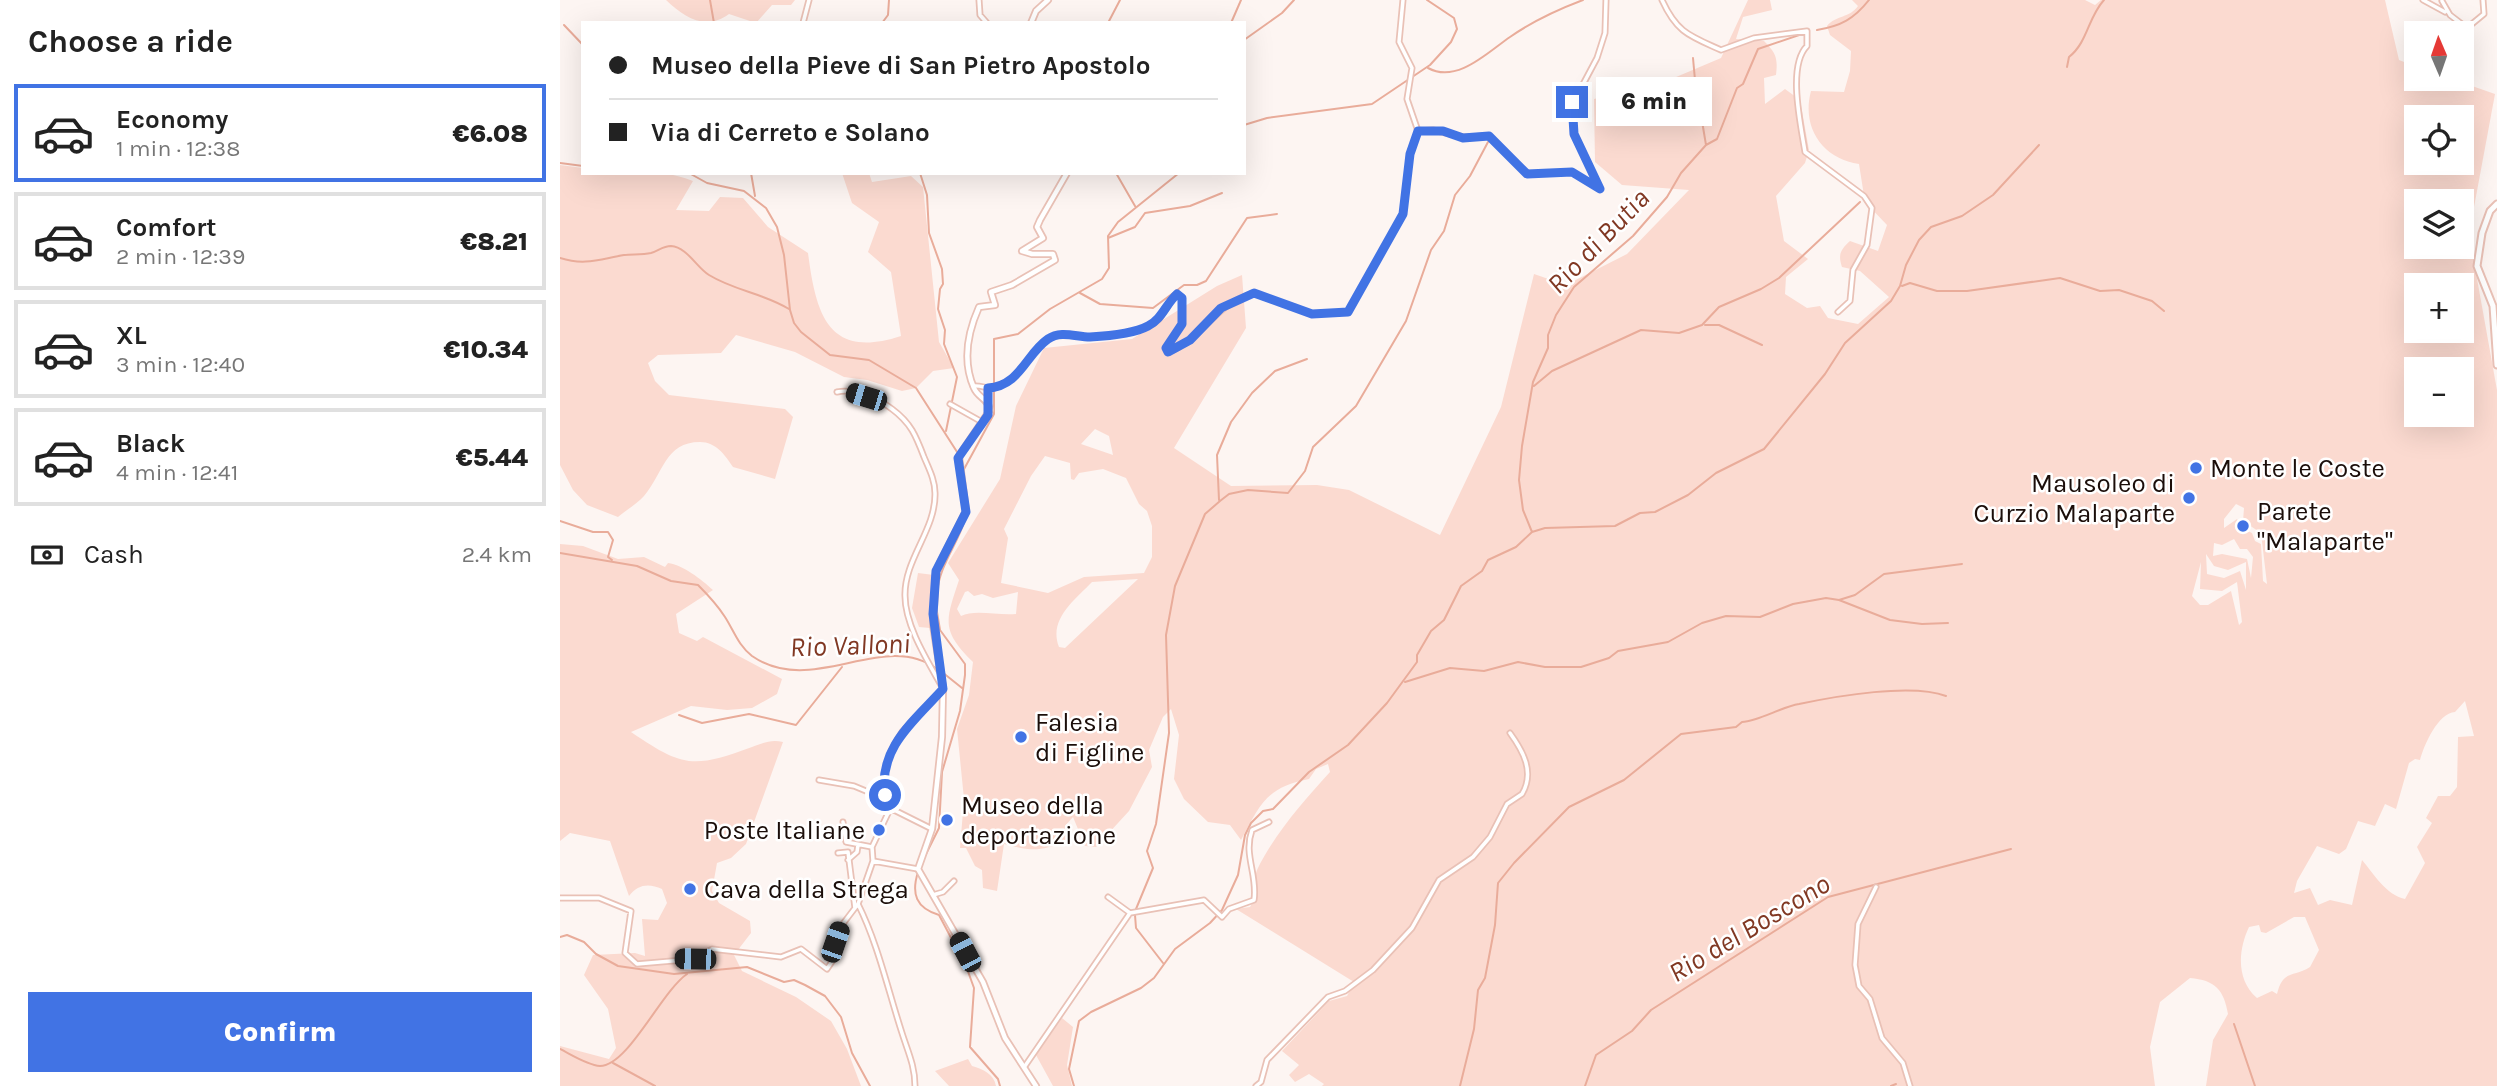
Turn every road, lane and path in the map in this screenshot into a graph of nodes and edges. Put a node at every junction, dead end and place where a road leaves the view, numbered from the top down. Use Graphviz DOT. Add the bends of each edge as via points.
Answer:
graph roads {
  1 [pos="809,0"];
  2 [pos="979,0"];
  3 [pos="1048,0"];
  4 [pos="1403,0"];
  5 [pos="1606,0"];
  6 [pos="1661,0"];
  7 [pos="2423,0"];
  8 [pos="2483,0"];
  9 [pos="2442,1"];
  10 [pos="2450,15"];
  11 [pos="804,21"];
  12 [pos="985,21"];
  13 [pos="1032,21"];
  14 [pos="1418,131"];
  15 [pos="1066,175"];
  16 [pos="2497,204"];
  17 [pos="1838,312"];
  18 [pos="2497,365"];
  19 [pos="973,386"];
  20 [pos="991,388"];
  21 [pos="837,392"];
  22 [pos="988,401"];
  23 [pos="952,405"];
  24 [pos="982,422"];
  25 [pos="943,689"];
  26 [pos="1510,733"];
  27 [pos="819,780"];
  28 [pos="882,785"];
  29 [pos="890,809"];
  30 [pos="843,822"];
  31 [pos="1269,822"];
  32 [pos="932,829"];
  33 [pos="853,844"];
  34 [pos="859,844"];
  35 [pos="872,847"];
  36 [pos="848,852"];
  37 [pos="838,853"];
  38 [pos="848,860"];
  39 [pos="873,861"];
  40 [pos="919,871"];
  41 [pos="954,881"];
  42 [pos="1876,887"];
  43 [pos="933,895"];
  44 [pos="1108,897"];
  45 [pos="560,898"];
  46 [pos="856,906"];
  47 [pos="1130,913"];
  48 [pos="1025,1066"];
  49 [pos="915,1086"];
  50 [pos="1036,1086"];
  51 [pos="1256,1086"];
  52 [pos="1910,1086"];
  1 -- 11 [label="street"];
  2 -- 12 [label="street"];
  3 -- 13 [label="street"];
  4 -- 14 [label="street" via="1399,42 1412,68 1407,99"];
  5 -- 14 [label="street" via="1605,33 1597,58 1572,105 1574,134 1600,189 1572,172 1527,174 1489,136 1463,138 1443,131"];
  6 -- 17 [label="street" via="1678,29 1721,50 1754,38 1807,31 1797,100 1805,152 1864,196 1872,208 1867,245 1853,270 1850,301"];
  7 -- 10 [label="street"];
  8 -- 10 [label="street" via="2484,13 2467,28"];
  9 -- 10 [label="street"];
  14 -- 20 [label="street" via="1410,154 1403,214 1348,312 1312,314 1254,293 1221,308 1190,340 1168,352 1166,348 1182,324 1182,298 1177,294 1147,327 1090,337 1052,337 1023,370"];
  15 -- 19 [label="street" via="1037,227 1043,238 1022,251 1053,254 1055,260 1012,285 993,289 990,295 995,305 979,307 976,313 964,356"];
  16 -- 18 [label="main road" via="2482,233 2477,267 2493,306"];
  19 -- 20 [label="street"];
  19 -- 22 [label="street"];
  20 -- 22 [label="street"];
  21 -- 25 [label="street" via="845,390 884,403 906,419 931,473 935,494 931,518 907,576 905,598"];
  22 -- 24 [label="street" via="990,410"];
  23 -- 24 [label="street"];
  24 -- 25 [label="street" via="959,456 966,512 936,571 933,625"];
  25 -- 28 [label="street" via="902,732 891,751"];
  25 -- 32 [label="street"];
  26 -- 51 [label="street" via="1526,756 1522,794 1503,809 1490,837 1473,857 1439,880 1412,928 1373,970 1345,991 1328,997 1267,1060"];
  27 -- 28 [label="street" via="878,796"];
  28 -- 29 [label="street"];
  29 -- 32 [label="street"];
  29 -- 35 [label="street"];
  30 -- 33 [label="street" via="846,842"];
  31 -- 47 [label="street" via="1252,830 1248,841 1255,893 1249,904 1229,909 1222,917 1204,900"];
  32 -- 40 [label="street"];
  33 -- 34 [label="street"];
  33 -- 36 [label="street"];
  34 -- 35 [label="street"];
  34 -- 38 [label="street"];
  35 -- 39 [label="street"];
  36 -- 37 [label="street"];
  36 -- 38 [label="street"];
  38 -- 46 [label="street"];
  39 -- 40 [label="street"];
  39 -- 46 [label="street"];
  40 -- 43 [label="street"];
  41 -- 43 [label="street"];
  42 -- 52 [label="street" via="1858,925 1856,974 1870,999 1882,1038 1903,1063"];
  43 -- 48 [label="street" via="983,982 1005,1038"];
  44 -- 47 [label="street"];
  45 -- 46 [label="street" via="599,898 631,911 625,953 641,965 695,959 708,950 781,957 801,949 827,969 842,925"];
  46 -- 49 [label="street" via="869,922 915,1068"];
  47 -- 48 [label="street"];
  48 -- 50 [label="street"];
}
